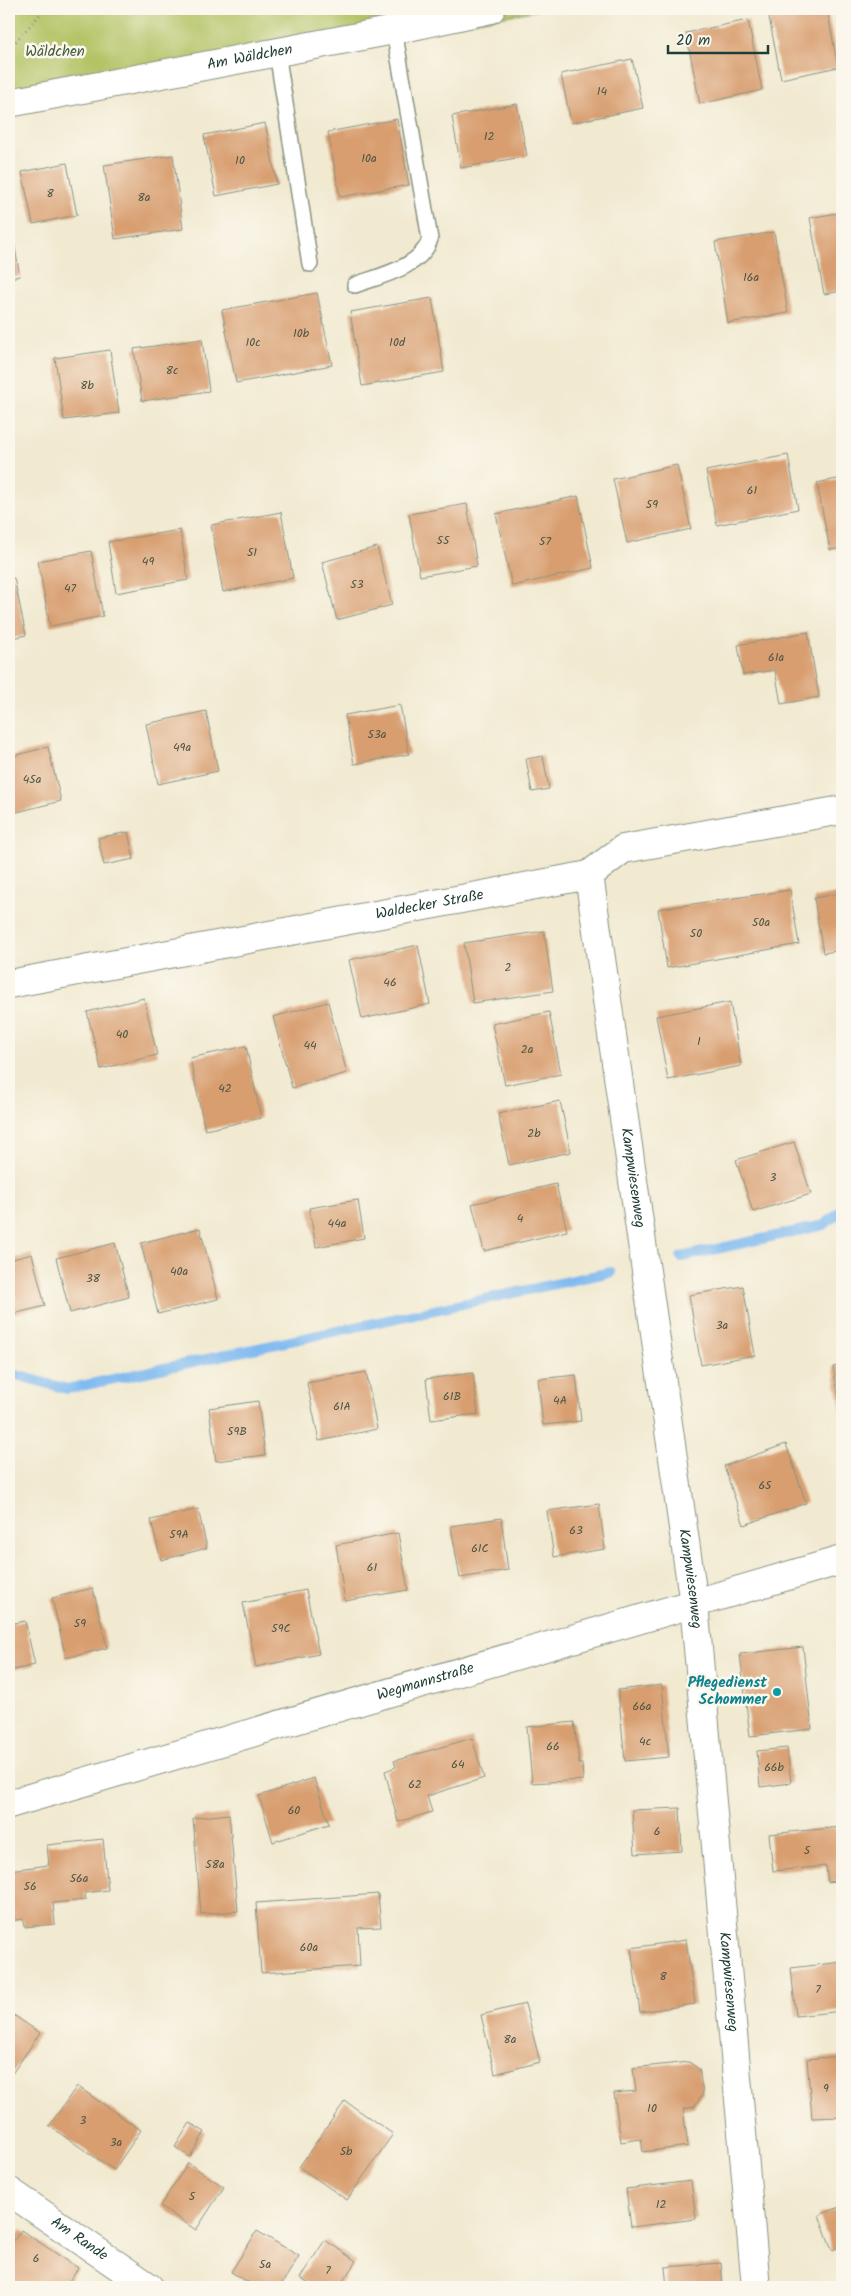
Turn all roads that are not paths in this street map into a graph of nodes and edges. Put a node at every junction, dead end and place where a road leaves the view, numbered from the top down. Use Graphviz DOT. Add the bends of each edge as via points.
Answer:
graph roads {
  1 [pos="491,9"];
  2 [pos="394,30"];
  3 [pos="277,52"];
  4 [pos="9,103"];
  5 [pos="310,264"];
  6 [pos="355,285"];
  7 [pos="842,810"];
  8 [pos="588,875"];
  9 [pos="9,984"];
  10 [pos="842,1560"];
  11 [pos="694,1604"];
  12 [pos="9,1804"];
  13 [pos="9,2191"];
  14 [pos="149,2287"];
  15 [pos="756,2287"];
  1 -- 2 [label="street, Am Wäldchen"];
  2 -- 3 [label="street, Am Wäldchen"];
  2 -- 6 [label="lane" via="430,238 425,251 411,262"];
  3 -- 4 [label="street, Am Wäldchen"];
  3 -- 5 [label="lane"];
  7 -- 8 [label="street, Waldecker Straße" via="623,849"];
  8 -- 9 [label="street, Waldecker Straße"];
  8 -- 11 [label="street, Kampwiesenweg"];
  10 -- 11 [label="street, Wegmannstraße"];
  11 -- 12 [label="street, Wegmannstraße"];
  11 -- 15 [label="street, Kampwiesenweg"];
  13 -- 14 [label="street, Am Rande"];
}
